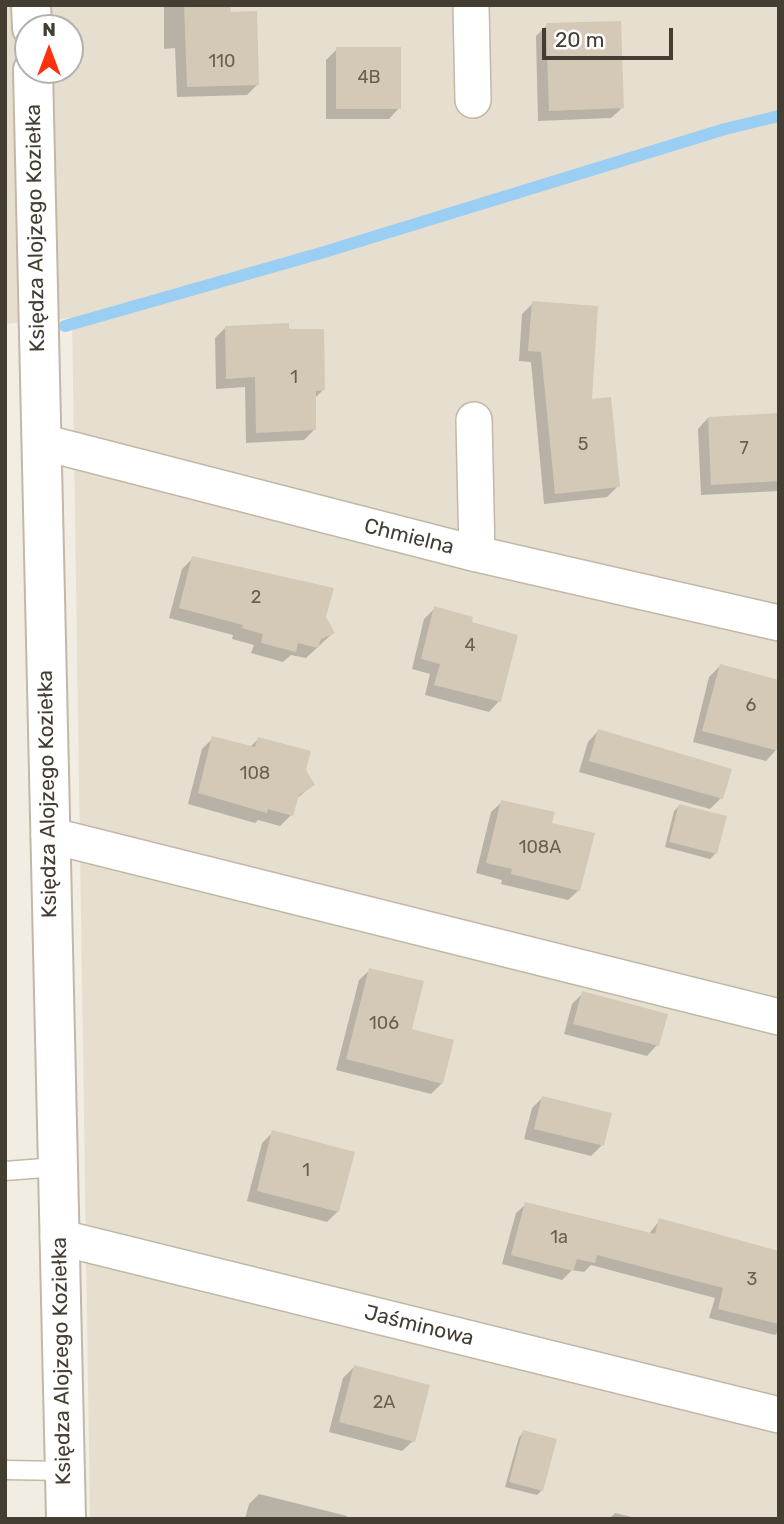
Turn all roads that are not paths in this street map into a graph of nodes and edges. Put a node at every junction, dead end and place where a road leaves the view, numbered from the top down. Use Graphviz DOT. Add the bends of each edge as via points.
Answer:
graph roads {
  1 [pos="471,5"];
  2 [pos="33,84"];
  3 [pos="472,100"];
  4 [pos="474,420"];
  5 [pos="42,442"];
  6 [pos="477,554"];
  7 [pos="779,623"];
  8 [pos="49,835"];
  9 [pos="779,1017"];
  10 [pos="57,1167"];
  11 [pos="5,1171"];
  12 [pos="58,1237"];
  13 [pos="779,1415"];
  14 [pos="5,1470"];
  15 [pos="65,1471"];
  16 [pos="66,1519"];
  1 -- 3 [label="street"];
  2 -- 5 [label="street, Księdza Alojzego Koziełka"];
  4 -- 6 [label="street"];
  5 -- 6 [label="street, Chmielna"];
  5 -- 8 [label="street, Księdza Alojzego Koziełka"];
  6 -- 7 [label="street, Chmielna"];
  8 -- 9 [label="street"];
  8 -- 10 [label="street, Księdza Alojzego Koziełka"];
  10 -- 11 [label="lane"];
  10 -- 12 [label="street, Księdza Alojzego Koziełka"];
  12 -- 13 [label="street, Jaśminowa"];
  12 -- 15 [label="street, Księdza Alojzego Koziełka"];
  14 -- 15 [label="lane"];
  15 -- 16 [label="street, Księdza Alojzego Koziełka"];
}
